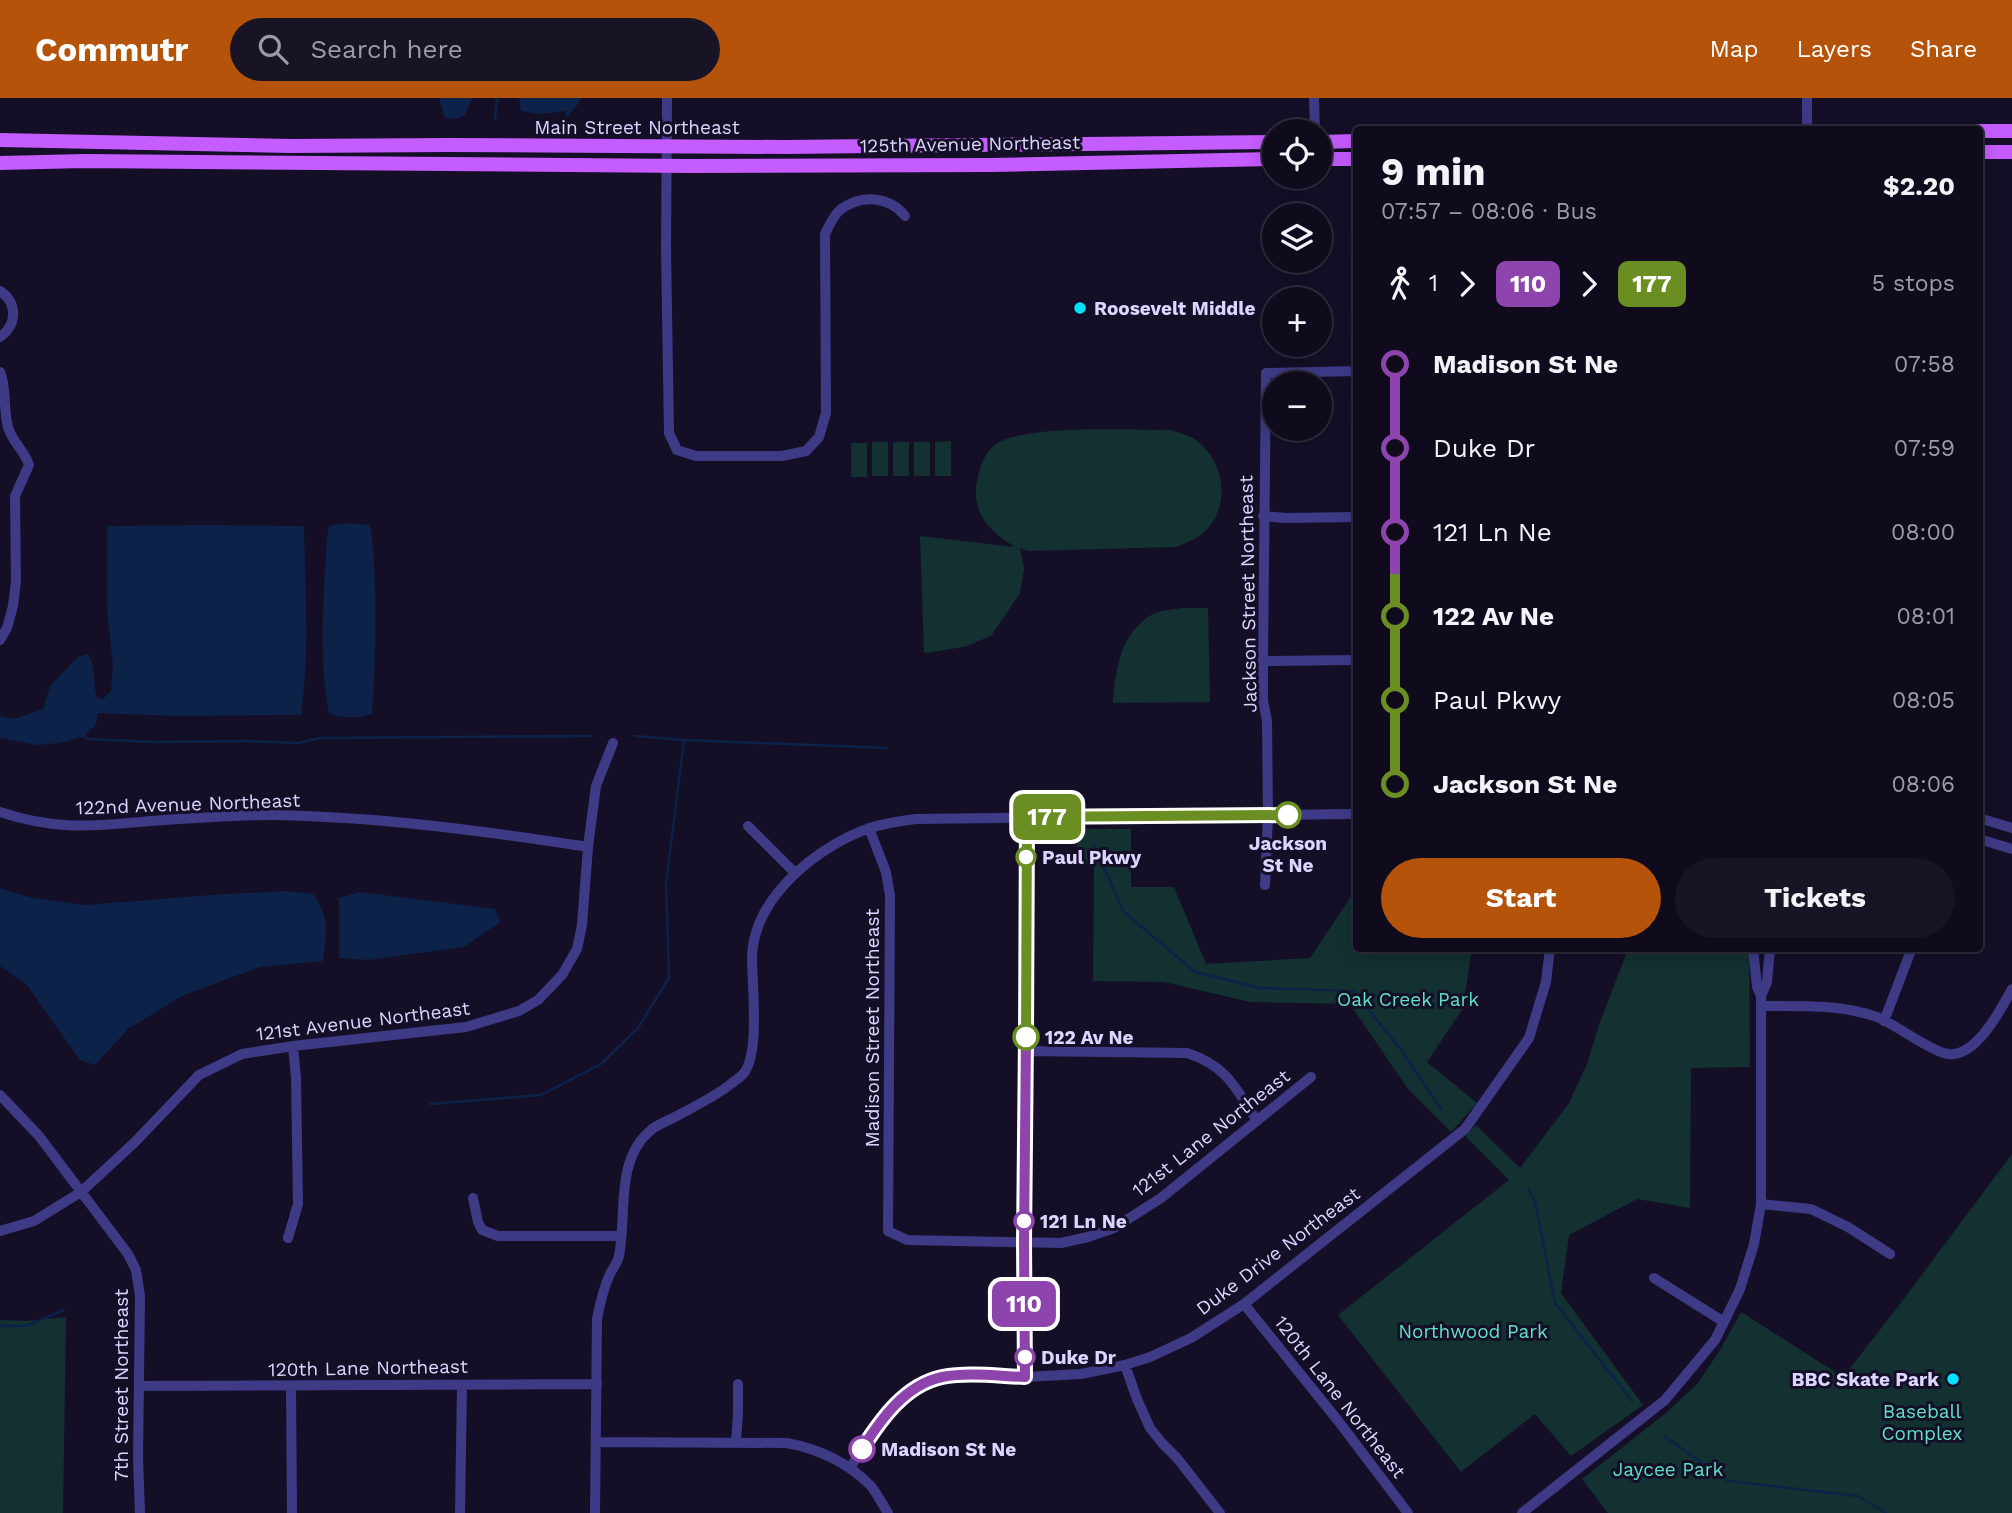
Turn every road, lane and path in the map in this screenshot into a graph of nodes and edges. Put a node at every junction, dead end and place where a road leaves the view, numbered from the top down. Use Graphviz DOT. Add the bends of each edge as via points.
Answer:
graph roads {
  1 [pos="667,98"];
  2 [pos="1314,98"];
  3 [pos="1807,98"];
  4 [pos="1315,119"];
  5 [pos="1807,126"];
  6 [pos="1983,131"];
  7 [pos="2012,131"];
  8 [pos="0,140"];
  9 [pos="1353,141"];
  10 [pos="1262,142"];
  11 [pos="1332,142"];
  12 [pos="668,146"];
  13 [pos="1983,152"];
  14 [pos="2012,152"];
  15 [pos="1262,159"];
  16 [pos="1332,159"];
  17 [pos="1353,159"];
  18 [pos="0,163"];
  19 [pos="667,165"];
  20 [pos="905,216"];
  21 [pos="0,291"];
  22 [pos="0,337"];
  23 [pos="1353,371"];
  24 [pos="0,372"];
  25 [pos="1263,516"];
  26 [pos="1353,516"];
  27 [pos="0,640"];
  28 [pos="1353,660"];
  29 [pos="1263,661"];
  30 [pos="613,743"];
  31 [pos="0,812"];
  32 [pos="1353,814"];
  33 [pos="1268,816"];
  34 [pos="1027,817"];
  35 [pos="1983,819"];
  36 [pos="748,826"];
  37 [pos="869,828"];
  38 [pos="2012,828"];
  39 [pos="1983,840"];
  40 [pos="588,847"];
  41 [pos="2012,849"];
  42 [pos="794,873"];
  43 [pos="1265,885"];
  44 [pos="1550,952"];
  45 [pos="1754,952"];
  46 [pos="1770,952"];
  47 [pos="1910,952"];
  48 [pos="2012,989"];
  49 [pos="1761,1001"];
  50 [pos="1884,1021"];
  51 [pos="293,1046"];
  52 [pos="1026,1051"];
  53 [pos="1311,1077"];
  54 [pos="0,1095"];
  55 [pos="1257,1121"];
  56 [pos="82,1192"];
  57 [pos="473,1198"];
  58 [pos="1761,1204"];
  59 [pos="0,1231"];
  60 [pos="888,1231"];
  61 [pos="621,1236"];
  62 [pos="288,1238"];
  63 [pos="1024,1242"];
  64 [pos="1890,1254"];
  65 [pos="1654,1278"];
  66 [pos="1244,1304"];
  67 [pos="1724,1322"];
  68 [pos="1125,1365"];
  69 [pos="1025,1377"];
  70 [pos="597,1384"];
  71 [pos="737,1384"];
  72 [pos="462,1385"];
  73 [pos="139,1386"];
  74 [pos="291,1387"];
  75 [pos="596,1442"];
  76 [pos="736,1443"];
  77 [pos="850,1468"];
  78 [pos="140,1513"];
  79 [pos="292,1513"];
  80 [pos="460,1513"];
  81 [pos="595,1513"];
  82 [pos="888,1513"];
  83 [pos="1220,1513"];
  84 [pos="1408,1513"];
  85 [pos="1522,1513"];
  1 -- 12 [label="street"];
  2 -- 4 [label="street"];
  3 -- 5 [label="street"];
  6 -- 7 [label="main road"];
  8 -- 12 [label="main road, Main Street Northeast"];
  9 -- 11 [label="main road"];
  10 -- 12 [label="main road, Main Street Northeast"];
  12 -- 19 [label="street"];
  13 -- 14 [label="main road"];
  15 -- 19 [label="main road, 125th Avenue Northeast"];
  16 -- 17 [label="main road"];
  18 -- 19 [label="main road, Main Street Northeast"];
  19 -- 20 [label="street" via="669,433 677,450 696,456 782,456 806,451 812,445 826,413 825,234 839,211 854,203 885,200"];
  21 -- 22 [label="street" via="14,310 10,328"];
  23 -- 25 [label="street, Jackson Street Northeast" via="1266,373"];
  24 -- 27 [label="street" via="8,428 29,465 15,496 16,581 13,606"];
  25 -- 26 [label="street"];
  25 -- 29 [label="street, Jackson Street Northeast"];
  28 -- 29 [label="street"];
  29 -- 33 [label="street, Jackson Street Northeast"];
  30 -- 40 [label="street, 121st Avenue Northeast" via="596,786"];
  31 -- 40 [label="street, 122nd Avenue Northeast" via="50,825 81,827 272,815 331,817"];
  32 -- 33 [label="street"];
  33 -- 34 [label="street"];
  33 -- 43 [label="street, Jackson Street Northeast"];
  34 -- 37 [label="street" via="937,817"];
  34 -- 52 [label="street"];
  35 -- 38 [label="street"];
  36 -- 42 [label="street"];
  37 -- 42 [label="street"];
  37 -- 60 [label="street, Madison Street Northeast" via="890,896"];
  39 -- 41 [label="street"];
  40 -- 51 [label="street, 121st Avenue Northeast" via="577,949 562,975 538,1000 519,1011 467,1027"];
  42 -- 61 [label="street" via="768,905 757,929 752,954 750,1061 744,1073 722,1091 651,1130 636,1145 626,1172"];
  44 -- 66 [label="street, Duke Drive Northeast" via="1546,982 1529,1038 1465,1129"];
  45 -- 49 [label="street"];
  46 -- 49 [label="street"];
  47 -- 50 [label="street"];
  48 -- 50 [label="street" via="1969,1049 1956,1053 1947,1054"];
  49 -- 50 [label="street" via="1849,1009"];
  49 -- 58 [label="street"];
  51 -- 56 [label="street, 121st Avenue Northeast" via="242,1054 199,1075"];
  51 -- 62 [label="street" via="298,1204"];
  52 -- 55 [label="street" via="1187,1053 1204,1058 1235,1086"];
  52 -- 63 [label="street"];
  53 -- 55 [label="street, 121st Lane Northeast"];
  54 -- 56 [label="street, 7th Street Northeast"];
  55 -- 63 [label="street, 121st Lane Northeast" via="1161,1198 1114,1228 1061,1243"];
  56 -- 59 [label="street, 121st Avenue Northeast" via="34,1221"];
  56 -- 73 [label="street, 7th Street Northeast" via="136,1270"];
  57 -- 61 [label="street" via="482,1230 498,1236"];
  58 -- 64 [label="street" via="1811,1209"];
  58 -- 67 [label="street" via="1753,1248"];
  60 -- 63 [label="street, 121st Lane Northeast" via="907,1240"];
  61 -- 70 [label="street" via="619,1258 601,1294"];
  63 -- 69 [label="street"];
  65 -- 67 [label="street"];
  66 -- 68 [label="street, Duke Drive Northeast" via="1191,1338"];
  66 -- 84 [label="street, 120th Lane Northeast"];
  67 -- 85 [label="street" via="1715,1340 1665,1400"];
  68 -- 69 [label="street, Duke Drive Northeast" via="1081,1374"];
  68 -- 83 [label="street" via="1150,1428"];
  69 -- 77 [label="street, Duke Drive Northeast" via="941,1377 920,1385 903,1396 874,1429"];
  70 -- 72 [label="street, 120th Lane Northeast"];
  70 -- 75 [label="street"];
  71 -- 76 [label="street"];
  72 -- 74 [label="street, 120th Lane Northeast"];
  72 -- 80 [label="street"];
  73 -- 74 [label="street, 120th Lane Northeast"];
  73 -- 78 [label="street, 7th Street Northeast"];
  74 -- 79 [label="street"];
  75 -- 76 [label="street"];
  75 -- 81 [label="street"];
  76 -- 77 [label="street" via="811,1448"];
  77 -- 82 [label="street" via="871,1486"];
}
